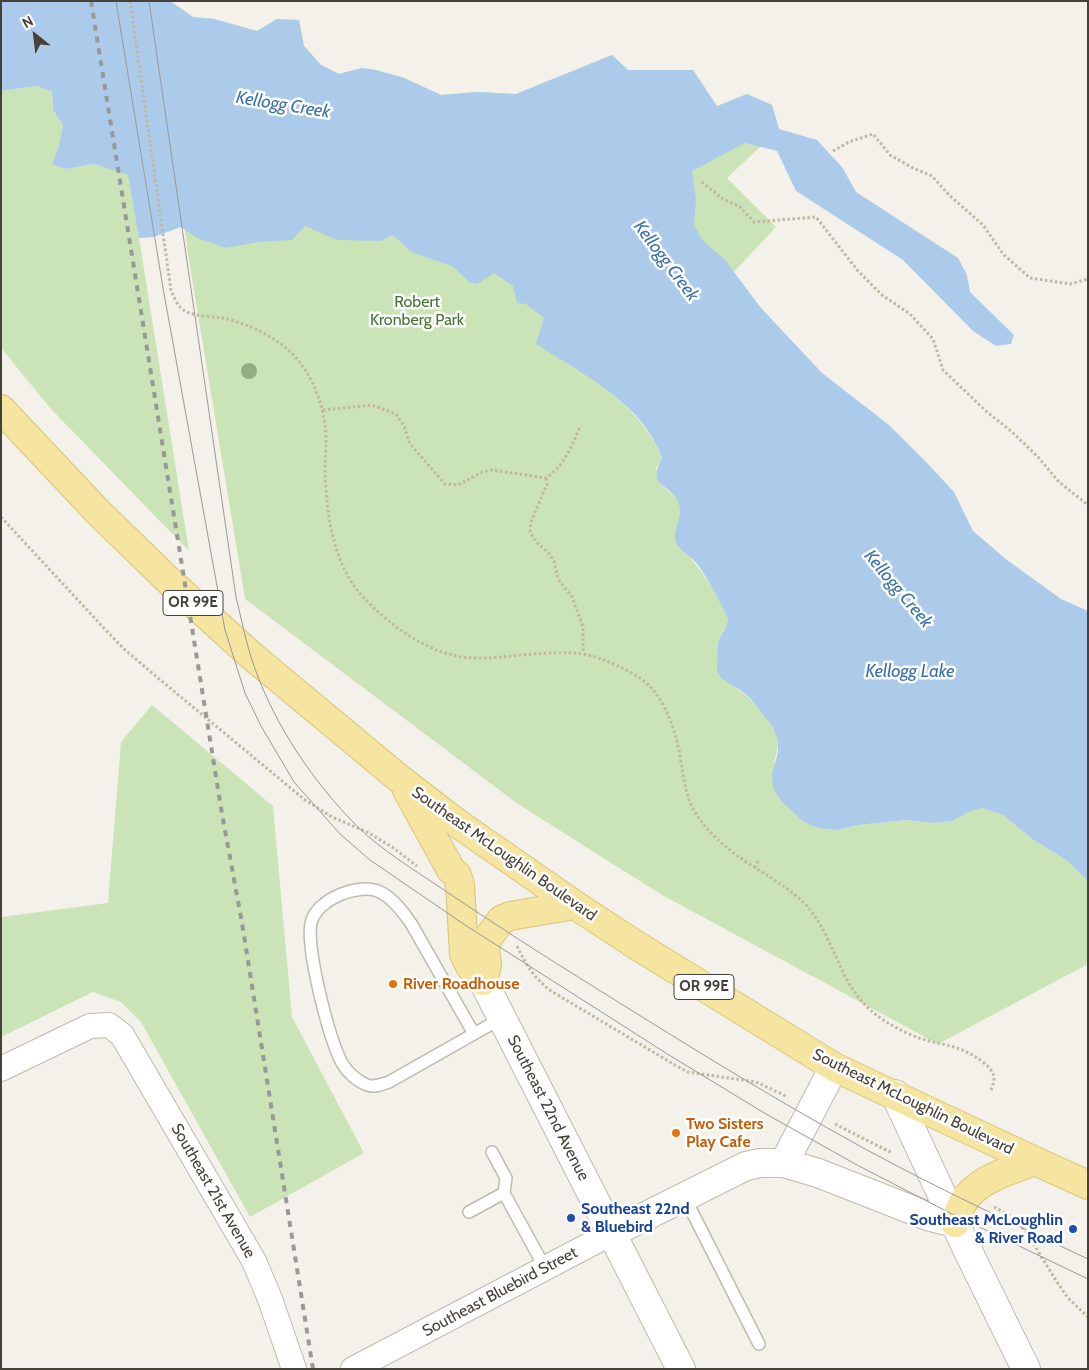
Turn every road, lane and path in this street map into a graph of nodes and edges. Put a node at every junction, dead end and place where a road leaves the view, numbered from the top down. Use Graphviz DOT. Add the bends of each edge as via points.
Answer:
graph roads {
  1 [pos="130,1"];
  2 [pos="833,151"];
  3 [pos="702,182"];
  4 [pos="1088,279"];
  5 [pos="1,409"];
  6 [pos="323,410"];
  7 [pos="580,426"];
  8 [pos="546,478"];
  9 [pos="1088,506"];
  10 [pos="1,517"];
  11 [pos="583,654"];
  12 [pos="401,780"];
  13 [pos="759,859"];
  14 [pos="755,868"];
  15 [pos="421,869"];
  16 [pos="575,906"];
  17 [pos="497,924"];
  18 [pos="483,981"];
  19 [pos="502,1018"];
  20 [pos="474,1034"];
  21 [pos="834,1067"];
  22 [pos="1,1069"];
  23 [pos="991,1090"];
  24 [pos="895,1094"];
  25 [pos="812,1110"];
  26 [pos="492,1152"];
  27 [pos="897,1156"];
  28 [pos="1035,1161"];
  29 [pos="784,1163"];
  30 [pos="1088,1185"];
  31 [pos="504,1193"];
  32 [pos="970,1193"];
  33 [pos="684,1196"];
  34 [pos="470,1212"];
  35 [pos="955,1223"];
  36 [pos="612,1233"];
  37 [pos="545,1268"];
  38 [pos="1088,1317"];
  39 [pos="759,1344"];
  40 [pos="294,1369"];
  41 [pos="353,1369"];
  42 [pos="681,1369"];
  43 [pos="1026,1369"];
  1 -- 6 [label="path" via="174,299 186,312 245,324 287,349 303,367"];
  2 -- 4 [label="path" via="873,134 890,155 932,176 983,225 1002,254 1030,278 1070,284"];
  3 -- 9 [label="path" via="723,199 739,206 754,222 816,218 858,271 882,295 910,314 933,339 943,370"];
  5 -- 12 [label="main road, Southeast McLoughlin Boulevard / OR 99E" via="170,582"];
  6 -- 8 [label="path" via="372,405 396,414 409,442 445,484 458,485 492,470"];
  6 -- 11 [label="path" via="330,530 347,573 362,596 423,644 459,657"];
  7 -- 8 [label="path" via="555,472"];
  8 -- 11 [label="path" via="547,484 530,522 530,532 554,561 558,579 572,597 583,627"];
  10 -- 15 [label="path" via="131,655 305,800 332,817 367,832"];
  11 -- 14 [label="path" via="604,660 638,677 656,693 673,729 690,804 715,836"];
  12 -- 16 [label="main road, Southeast McLoughlin Boulevard / OR 99E"];
  12 -- 18 [label="main road" via="457,876 464,954"];
  13 -- 14 [label="path"];
  14 -- 23 [label="path" via="804,903 859,1000 909,1034 965,1050 993,1071 995,1081"];
  16 -- 17 [label="main road" via="510,916"];
  16 -- 21 [label="main road, Southeast McLoughlin Boulevard / OR 99E"];
  17 -- 18 [label="main road" via="485,948 487,965"];
  17 -- 25 [label="path" via="513,940 539,982 675,1065 688,1072 756,1082"];
  18 -- 19 [label="street, Southeast 22nd Avenue"];
  19 -- 20 [label="lane"];
  19 -- 36 [label="street, Southeast 22nd Avenue"];
  20 -- 20 [label="lane" via="390,1082 367,1085 351,1074 343,1064 331,1035 315,970 310,933 311,921 318,909 354,890 374,890 386,896 412,925"];
  21 -- 24 [label="main road, Southeast McLoughlin Boulevard / OR 99E"];
  21 -- 25 [label="street"];
  22 -- 40 [label="street, Southeast 21st Avenue" via="90,1026 109,1025 122,1035 254,1261"];
  24 -- 28 [label="main road, Southeast McLoughlin Boulevard / OR 99E"];
  24 -- 35 [label="street"];
  25 -- 27 [label="path"];
  25 -- 29 [label="street"];
  26 -- 31 [label="lane" via="506,1178"];
  28 -- 30 [label="main road, Southeast McLoughlin Boulevard / OR 99E"];
  28 -- 32 [label="main road" via="989,1180"];
  29 -- 33 [label="street, Southeast Bluebird Street" via="746,1166"];
  29 -- 35 [label="street, Southeast Bluebird Street" via="818,1173 930,1218"];
  31 -- 34 [label="lane"];
  31 -- 37 [label="lane"];
  32 -- 35 [label="main road"];
  32 -- 38 [label="path" via="1009,1215 1025,1230 1062,1290"];
  33 -- 36 [label="street, Southeast Bluebird Street"];
  33 -- 39 [label="lane"];
  35 -- 43 [label="street"];
  36 -- 37 [label="street, Southeast Bluebird Street"];
  36 -- 42 [label="street, Southeast 22nd Avenue"];
  37 -- 41 [label="street, Southeast Bluebird Street"];
}
